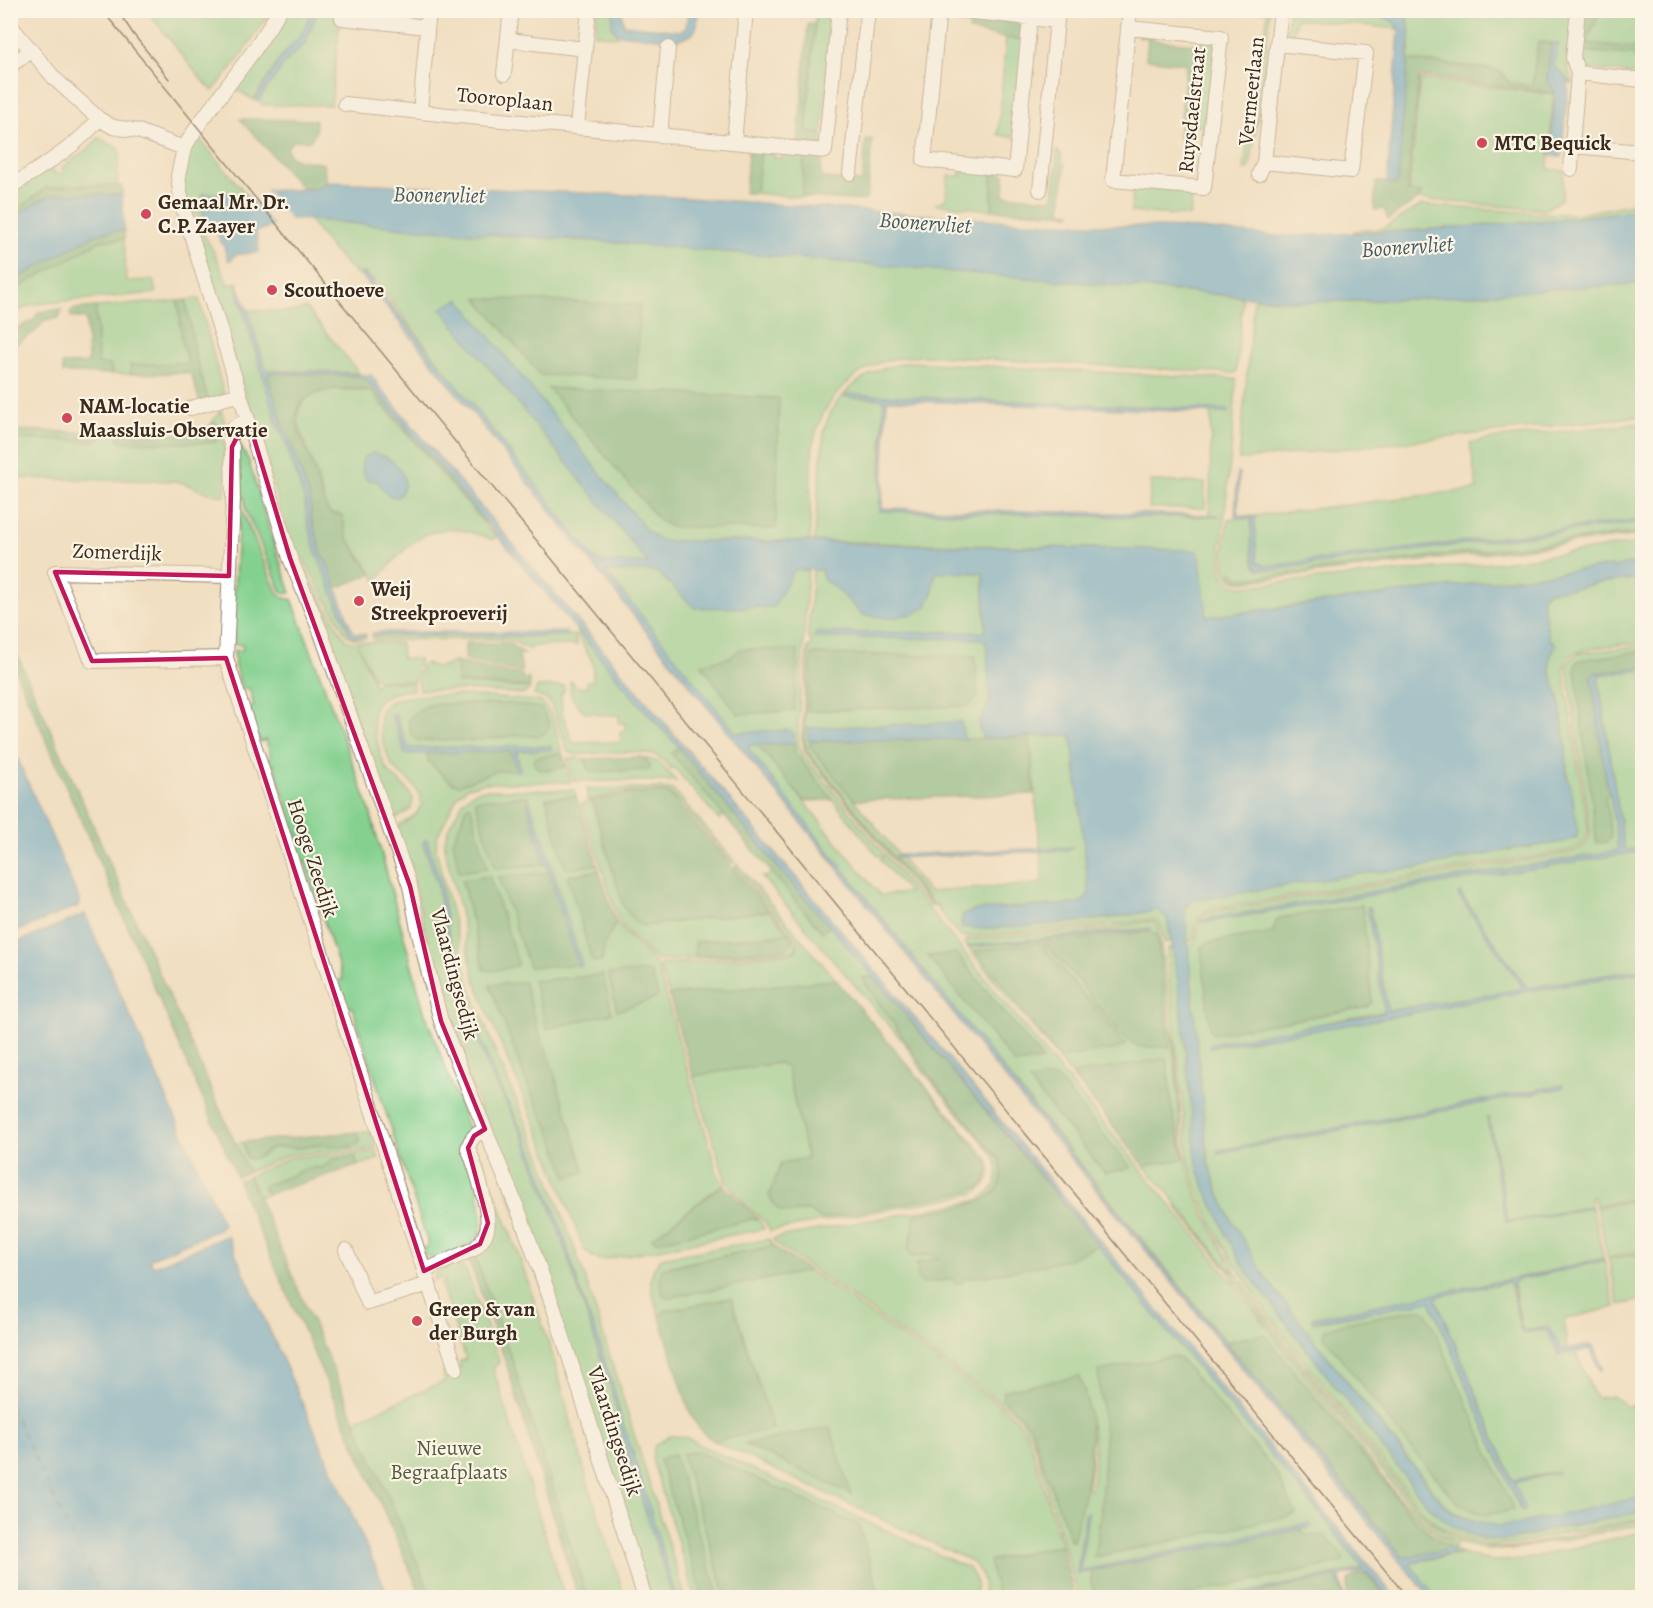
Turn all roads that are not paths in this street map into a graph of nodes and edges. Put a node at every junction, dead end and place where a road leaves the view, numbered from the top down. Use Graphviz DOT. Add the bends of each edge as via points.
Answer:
graph roads {
  1 [pos="280,10"];
  2 [pos="429,10"];
  3 [pos="511,10"];
  4 [pos="590,10"];
  5 [pos="746,10"];
  6 [pos="839,10"];
  7 [pos="868,10"];
  8 [pos="939,10"];
  9 [pos="954,10"];
  10 [pos="1130,10"];
  11 [pos="1281,10"];
  12 [pos="1578,10"];
  13 [pos="10,15"];
  14 [pos="342,18"];
  15 [pos="1030,19"];
  16 [pos="10,25"];
  17 [pos="427,27"];
  18 [pos="1128,28"];
  19 [pos="508,40"];
  20 [pos="1277,44"];
  21 [pos="668,48"];
  22 [pos="585,49"];
  23 [pos="35,56"];
  24 [pos="10,66"];
  25 [pos="1578,73"];
  26 [pos="504,74"];
  27 [pos="1642,80"];
  28 [pos="345,104"];
  29 [pos="420,111"];
  30 [pos="99,119"];
  31 [pos="577,127"];
  32 [pos="660,135"];
  33 [pos="734,142"];
  34 [pos="1572,146"];
  35 [pos="184,148"];
  36 [pos="1642,152"];
  37 [pos="1571,169"];
  38 [pos="850,173"];
  39 [pos="10,187"];
  40 [pos="1041,189"];
  41 [pos="240,394"];
  42 [pos="191,408"];
  43 [pos="250,426"];
  44 [pos="229,576"];
  45 [pos="226,658"];
  46 [pos="488,1135"];
  47 [pos="346,1250"];
  48 [pos="424,1270"];
  49 [pos="429,1284"];
  50 [pos="456,1369"];
  51 [pos="645,1598"];
  1 -- 35 [label="street"];
  2 -- 17 [label="street"];
  3 -- 19 [label="street"];
  4 -- 22 [label="street"];
  5 -- 33 [label="street"];
  6 -- 33 [label="street, Tooroplaan" via="825,151"];
  7 -- 38 [label="street"];
  8 -- 15 [label="street" via="924,160 1015,170"];
  9 -- 15 [label="street"];
  10 -- 18 [label="street"];
  11 -- 20 [label="street, Vermeerlaan"];
  12 -- 25 [label="street" via="1573,58"];
  13 -- 23 [label="street" via="34,45"];
  14 -- 17 [label="street"];
  15 -- 40 [label="street" via="1057,21"];
  16 -- 23 [label="street"];
  17 -- 29 [label="street"];
  18 -- 18 [label="street, Ruysdaelstraat" via="1113,180 1204,188 1221,38"];
  19 -- 22 [label="street"];
  19 -- 26 [label="street"];
  20 -- 20 [label="street, Vermeerlaan" via="1366,53 1351,171 1261,168"];
  21 -- 32 [label="street"];
  22 -- 31 [label="street"];
  23 -- 24 [label="street"];
  23 -- 30 [label="street"];
  25 -- 27 [label="street"];
  25 -- 34 [label="street"];
  28 -- 29 [label="street, Tooroplaan"];
  29 -- 31 [label="street, Tooroplaan"];
  30 -- 35 [label="street" via="113,127 138,131"];
  30 -- 39 [label="street" via="62,153"];
  31 -- 32 [label="street, Tooroplaan"];
  32 -- 33 [label="street, Tooroplaan"];
  34 -- 36 [label="street"];
  34 -- 37 [label="street"];
  35 -- 41 [label="street, Vlaardingsedijk" via="178,176 182,205"];
  41 -- 42 [label="street"];
  41 -- 43 [label="street, Vlaardingsedijk"];
  43 -- 44 [label="street, Hooge Zeedijk" via="233,428 229,438 233,500"];
  43 -- 46 [label="street, Vlaardingsedijk" via="290,558 321,633 410,886 441,1021"];
  44 -- 45 [label="street, Hooge Zeedijk"];
  44 -- 45 [label="street, Zomerdijk" via="55,572 92,661"];
  45 -- 48 [label="street, Hooge Zeedijk"];
  46 -- 48 [label="street" via="474,1136 468,1148 488,1222 480,1244"];
  46 -- 51 [label="street, Vlaardingsedijk" via="554,1309"];
  47 -- 49 [label="street" via="368,1303"];
  48 -- 49 [label="street, Hooge Zeedijk"];
  49 -- 50 [label="street, Hooge Zeedijk"];
}
